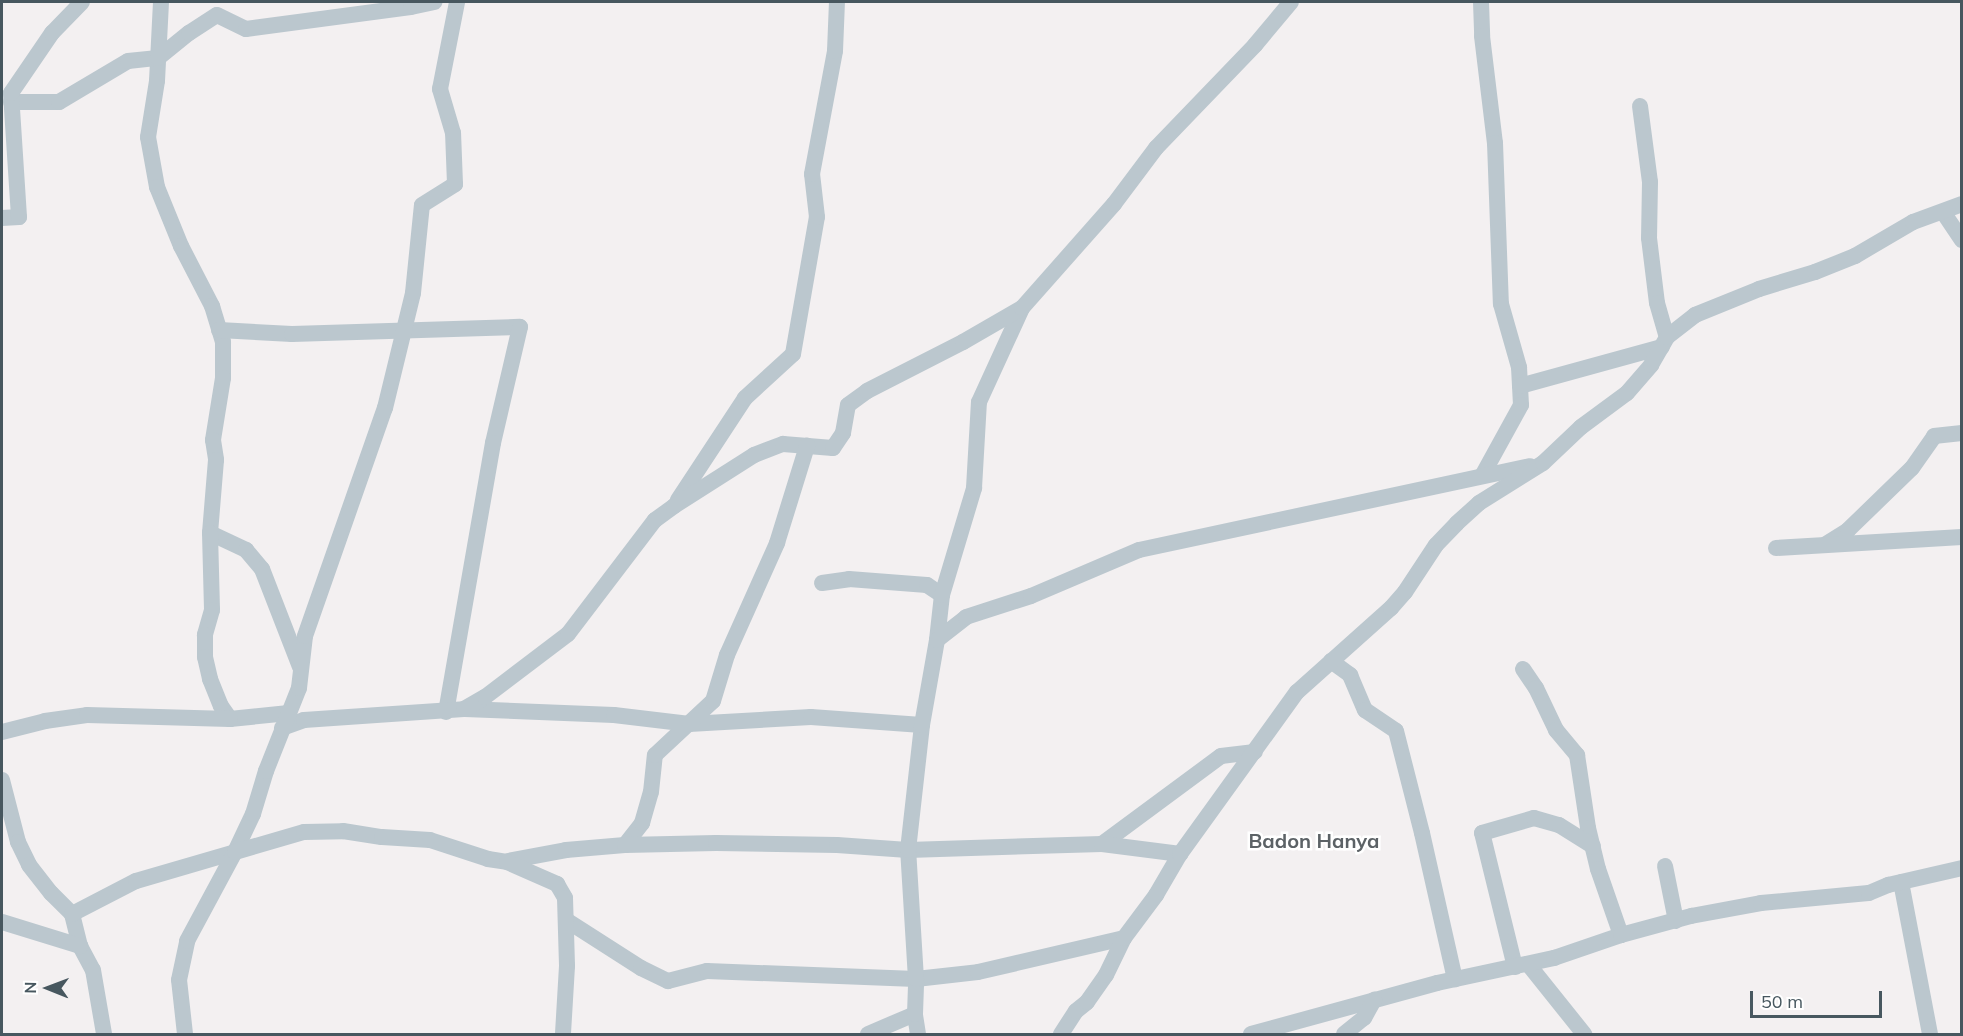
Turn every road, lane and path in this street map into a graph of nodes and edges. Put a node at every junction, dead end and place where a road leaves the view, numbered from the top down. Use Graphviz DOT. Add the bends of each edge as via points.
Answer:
graph roads {
  1 [pos="82,2"];
  2 [pos="160,2"];
  3 [pos="434,2"];
  4 [pos="457,2"];
  5 [pos="837,2"];
  6 [pos="1290,2"];
  7 [pos="1481,2"];
  8 [pos="158,58"];
  9 [pos="11,102"];
  10 [pos="1640,106"];
  11 [pos="1962,204"];
  12 [pos="1943,212"];
  13 [pos="2,218"];
  14 [pos="1962,240"];
  15 [pos="1022,308"];
  16 [pos="219,330"];
  17 [pos="404,330"];
  18 [pos="1664,342"];
  19 [pos="1520,386"];
  20 [pos="1962,433"];
  21 [pos="807,446"];
  22 [pos="1543,463"];
  23 [pos="1482,476"];
  24 [pos="674,506"];
  25 [pos="210,533"];
  26 [pos="1962,537"];
  27 [pos="1826,544"];
  28 [pos="1776,548"];
  29 [pos="822,583"];
  30 [pos="942,595"];
  31 [pos="938,640"];
  32 [pos="1331,661"];
  33 [pos="300,667"];
  34 [pos="1523,669"];
  35 [pos="464,709"];
  36 [pos="446,712"];
  37 [pos="230,719"];
  38 [pos="285,720"];
  39 [pos="689,724"];
  40 [pos="922,725"];
  41 [pos="2,732"];
  42 [pos="1255,752"];
  43 [pos="2,780"];
  44 [pos="1102,844"];
  45 [pos="625,845"];
  46 [pos="1593,846"];
  47 [pos="908,850"];
  48 [pos="235,852"];
  49 [pos="1180,854"];
  50 [pos="507,862"];
  51 [pos="1665,866"];
  52 [pos="1962,868"];
  53 [pos="1901,882"];
  54 [pos="72,914"];
  55 [pos="566,920"];
  56 [pos="1676,921"];
  57 [pos="2,922"];
  58 [pos="1621,935"];
  59 [pos="1124,938"];
  60 [pos="80,946"];
  61 [pos="1521,966"];
  62 [pos="916,979"];
  63 [pos="1455,979"];
  64 [pos="1374,1000"];
  65 [pos="915,1014"];
  66 [pos="104,1035"];
  67 [pos="185,1035"];
  68 [pos="563,1035"];
  69 [pos="868,1035"];
  70 [pos="918,1035"];
  71 [pos="1061,1035"];
  72 [pos="1251,1035"];
  73 [pos="1344,1035"];
  74 [pos="1584,1035"];
  75 [pos="1930,1035"];
  1 -- 9 [label="street" via="52,33 11,93"];
  2 -- 8 [label="street"];
  3 -- 8 [label="street" via="246,29 217,15"];
  4 -- 17 [label="street" via="440,89 453,133 455,184 422,205 413,293"];
  5 -- 24 [label="street" via="835,51 812,174 817,217 793,354 745,398"];
  6 -- 15 [label="street" via="1255,45 1156,148 1114,204"];
  7 -- 19 [label="street" via="1495,143 1501,304 1519,367"];
  8 -- 9 [label="street" via="128,61 59,102"];
  8 -- 16 [label="street" via="148,137 157,187 212,306"];
  9 -- 13 [label="street" via="19,217"];
  10 -- 18 [label="street" via="1650,182 1649,238"];
  11 -- 12 [label="street"];
  12 -- 14 [label="street"];
  12 -- 18 [label="street" via="1913,222 1855,256 1695,315"];
  15 -- 21 [label="street" via="867,390 848,405 843,433 833,448"];
  15 -- 30 [label="street" via="979,402 974,488"];
  16 -- 17 [label="street" via="292,334"];
  16 -- 25 [label="street" via="223,378 213,440 216,460"];
  17 -- 33 [label="street" via="385,408 305,636"];
  17 -- 36 [label="street" via="520,327 493,442"];
  18 -- 19 [label="street"];
  18 -- 22 [label="street" via="1627,393 1581,427"];
  19 -- 23 [label="street" via="1521,405"];
  20 -- 27 [label="street" via="1934,436 1912,468 1848,530"];
  21 -- 24 [label="street" via="783,444 754,455"];
  21 -- 39 [label="street" via="777,543 727,655 713,701"];
  22 -- 23 [label="street"];
  22 -- 32 [label="street" via="1479,503 1457,522 1391,608"];
  23 -- 31 [label="street" via="1140,550 1031,596 966,617"];
  24 -- 35 [label="street" via="655,520 568,634"];
  25 -- 33 [label="street" via="246,550 262,568"];
  25 -- 37 [label="street" via="212,610 205,635 205,657 210,679"];
  26 -- 27 [label="street"];
  27 -- 28 [label="street"];
  29 -- 30 [label="street" via="849,579 927,585"];
  30 -- 31 [label="street"];
  31 -- 40 [label="street"];
  32 -- 42 [label="street" via="1297,692"];
  32 -- 63 [label="street" via="1350,675 1365,710 1396,731"];
  33 -- 38 [label="street" via="299,688"];
  34 -- 46 [label="street" via="1556,730 1577,756"];
  35 -- 36 [label="street"];
  35 -- 39 [label="street" via="614,715"];
  36 -- 38 [label="street"];
  37 -- 38 [label="street"];
  37 -- 41 [label="street" via="87,715"];
  38 -- 48 [label="street" via="253,814"];
  39 -- 40 [label="street" via="811,717"];
  39 -- 45 [label="street" via="656,755 642,824"];
  40 -- 47 [label="street"];
  42 -- 44 [label="street" via="1221,756"];
  42 -- 49 [label="street"];
  43 -- 54 [label="street" via="18,842 29,865"];
  44 -- 47 [label="street"];
  44 -- 49 [label="street"];
  45 -- 47 [label="street" via="837,844"];
  45 -- 50 [label="street" via="566,850"];
  46 -- 58 [label="street"];
  46 -- 61 [label="street" via="1559,825 1534,818 1482,833"];
  47 -- 62 [label="street"];
  48 -- 50 [label="street" via="304,832 343,831 430,840"];
  48 -- 54 [label="street" via="136,882"];
  48 -- 67 [label="street" via="187,941 179,980"];
  49 -- 59 [label="street"];
  50 -- 55 [label="street" via="557,884 565,898"];
  51 -- 56 [label="street"];
  52 -- 53 [label="street"];
  53 -- 56 [label="street" via="1869,893 1761,903"];
  53 -- 75 [label="street"];
  54 -- 60 [label="street"];
  55 -- 62 [label="street" via="668,981 707,971"];
  55 -- 68 [label="street"];
  56 -- 58 [label="street"];
  57 -- 60 [label="street"];
  58 -- 61 [label="street"];
  59 -- 62 [label="street" via="978,972"];
  59 -- 71 [label="street" via="1106,975"];
  60 -- 66 [label="street" via="93,970"];
  61 -- 63 [label="street"];
  61 -- 74 [label="street"];
  62 -- 65 [label="street"];
  63 -- 64 [label="street"];
  64 -- 72 [label="street"];
  64 -- 73 [label="street" via="1364,1018"];
  65 -- 69 [label="street"];
  65 -- 70 [label="street"];
}
